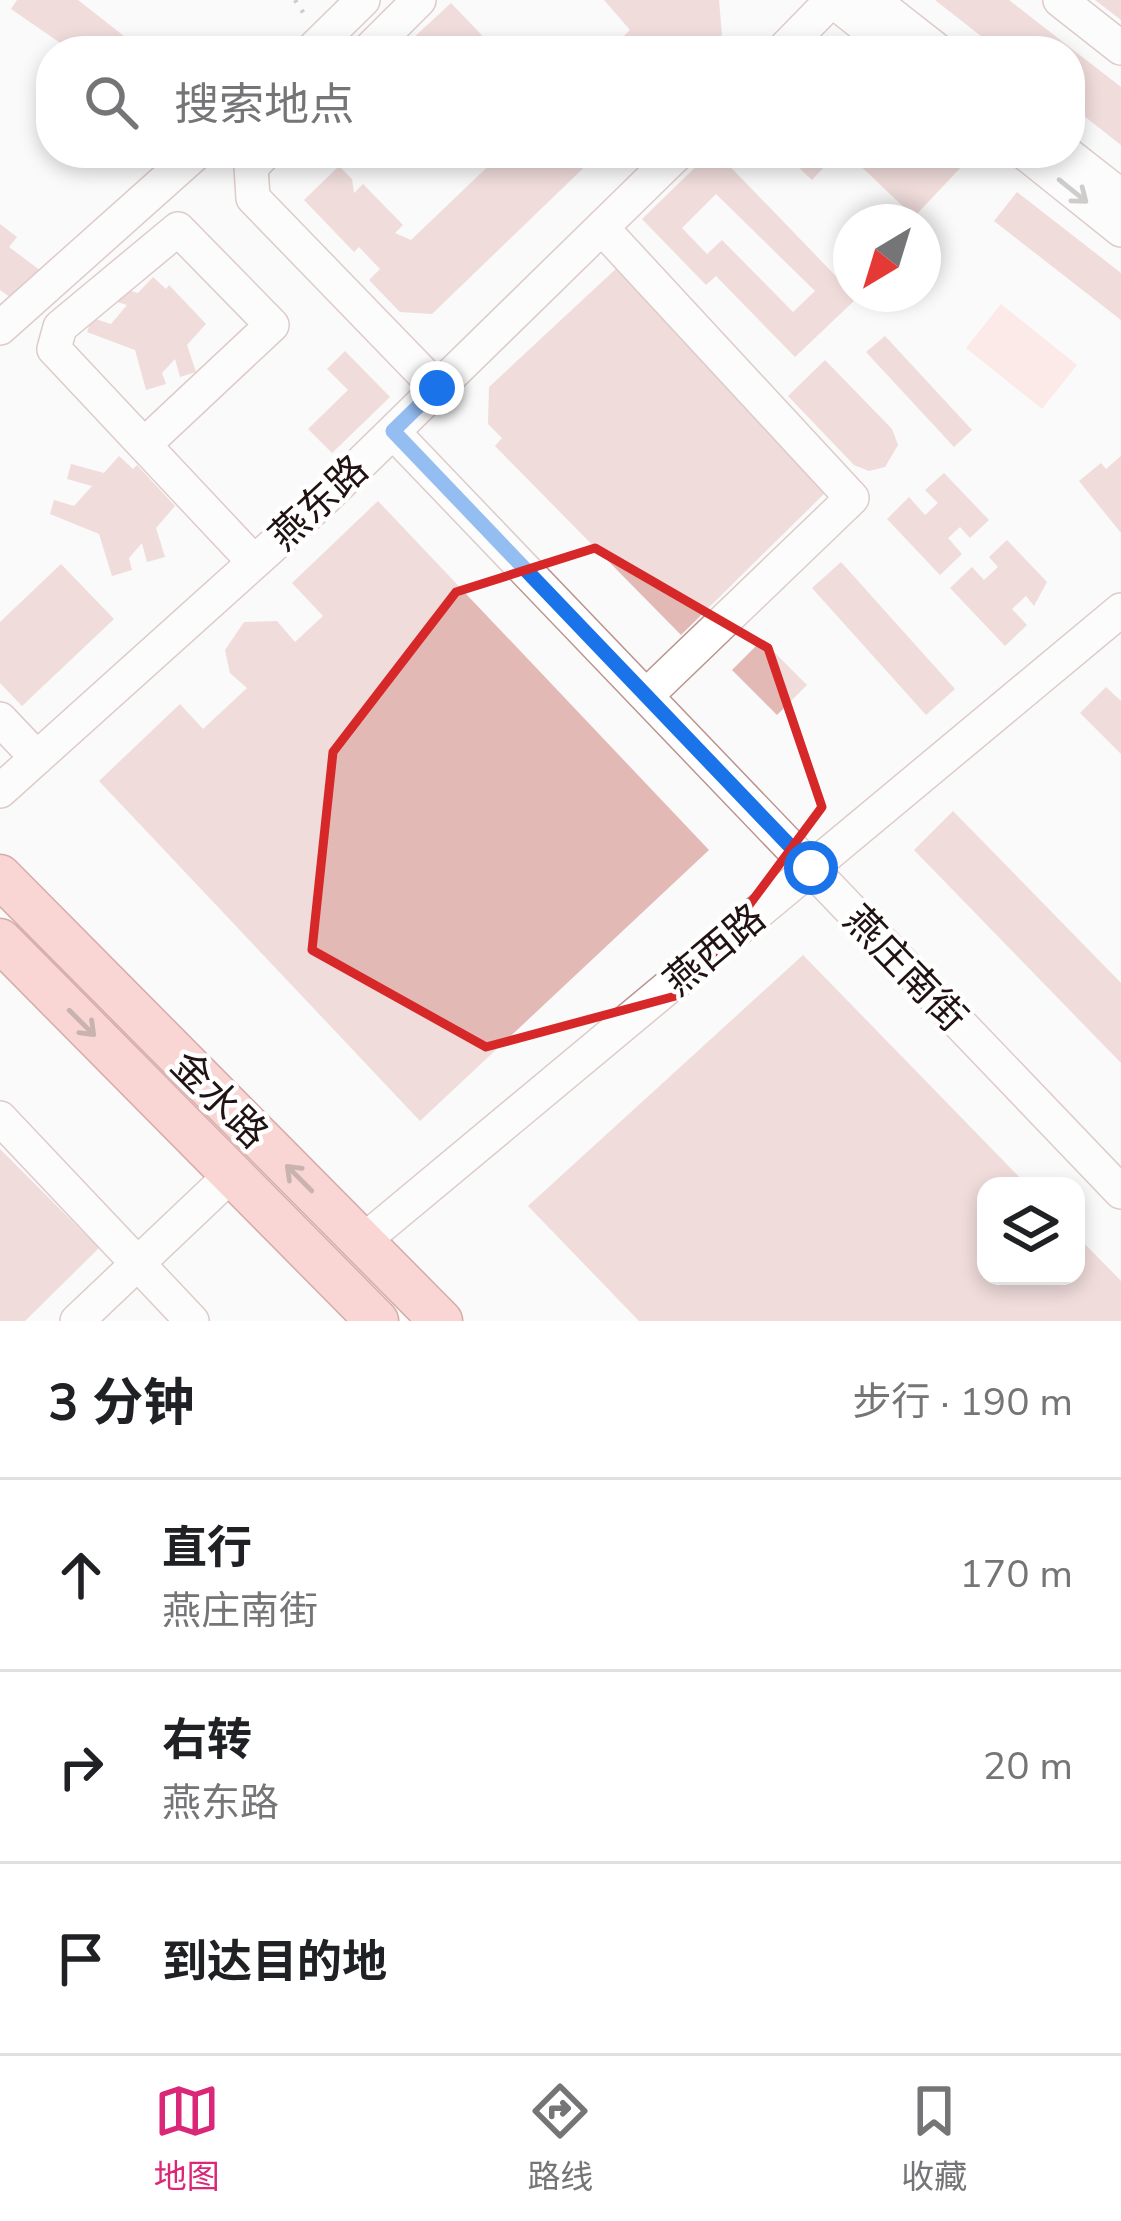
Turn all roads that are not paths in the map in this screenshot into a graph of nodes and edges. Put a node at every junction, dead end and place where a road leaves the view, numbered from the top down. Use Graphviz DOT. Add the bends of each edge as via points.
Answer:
graph roads {
  1 [pos="363,0"];
  2 [pos="419,0"];
  3 [pos="832,0"];
  4 [pos="874,0"];
  5 [pos="1060,0"];
  6 [pos="326,36"];
  7 [pos="383,36"];
  8 [pos="797,36"];
  9 [pos="877,36"];
  10 [pos="919,36"];
  11 [pos="1121,48"];
  12 [pos="179,168"];
  13 [pos="251,168"];
  14 [pos="663,168"];
  15 [pos="1044,168"];
  16 [pos="1085,168"];
  17 [pos="1121,196"];
  18 [pos="602,227"];
  19 [pos="1121,230"];
  20 [pos="0,328"];
  21 [pos="437,388"];
  22 [pos="393,431"];
  23 [pos="144,445"];
  24 [pos="254,562"];
  25 [pos="1117,620"];
  26 [pos="646,696"];
  27 [pos="0,719"];
  28 [pos="37,758"];
  29 [pos="0,791"];
  30 [pos="811,868"];
  31 [pos="0,876"];
  32 [pos="0,940"];
  33 [pos="0,1118"];
  34 [pos="232,1174"];
  35 [pos="1121,1192"];
  36 [pos="362,1242"];
  37 [pos="139,1264"];
  38 [pos="77,1321"];
  39 [pos="192,1321"];
  40 [pos="377,1321"];
  41 [pos="440,1321"];
  1 -- 6 [label="street"];
  2 -- 7 [label="street"];
  3 -- 8 [label="street"];
  3 -- 9 [label="street"];
  4 -- 10 [label="street"];
  5 -- 11 [label="street"];
  12 -- 20 [label="street"];
  13 -- 21 [label="street" via="253,198"];
  14 -- 18 [label="street, 燕东路"];
  15 -- 19 [label="street, one-way"];
  16 -- 17 [label="street"];
  18 -- 21 [label="street, 燕东路"];
  18 -- 26 [label="street" via="852,498"];
  21 -- 22 [label="street, 燕东路"];
  22 -- 24 [label="street, 燕东路"];
  22 -- 26 [label="street, 燕庄南街"];
  23 -- 23 [label="street" via="272,325 178,229 52,339"];
  23 -- 24 [label="street"];
  24 -- 28 [label="street, 燕东路"];
  25 -- 30 [label="street, 燕西路"];
  26 -- 30 [label="street, 燕庄南街"];
  27 -- 28 [label="street"];
  28 -- 29 [label="street, 燕东路"];
  30 -- 35 [label="street, 燕庄南街"];
  30 -- 36 [label="street, 燕西路"];
  36 -- 31 [label="main road, 金水路, one-way"];
  32 -- 34 [label="main road, 金水路, one-way"];
  33 -- 37 [label="street"];
  34 -- 37 [label="street"];
  34 -- 40 [label="main road, 金水路"];
  36 -- 41 [label="main road, 金水路"];
  37 -- 38 [label="street"];
  37 -- 39 [label="street"];
}
